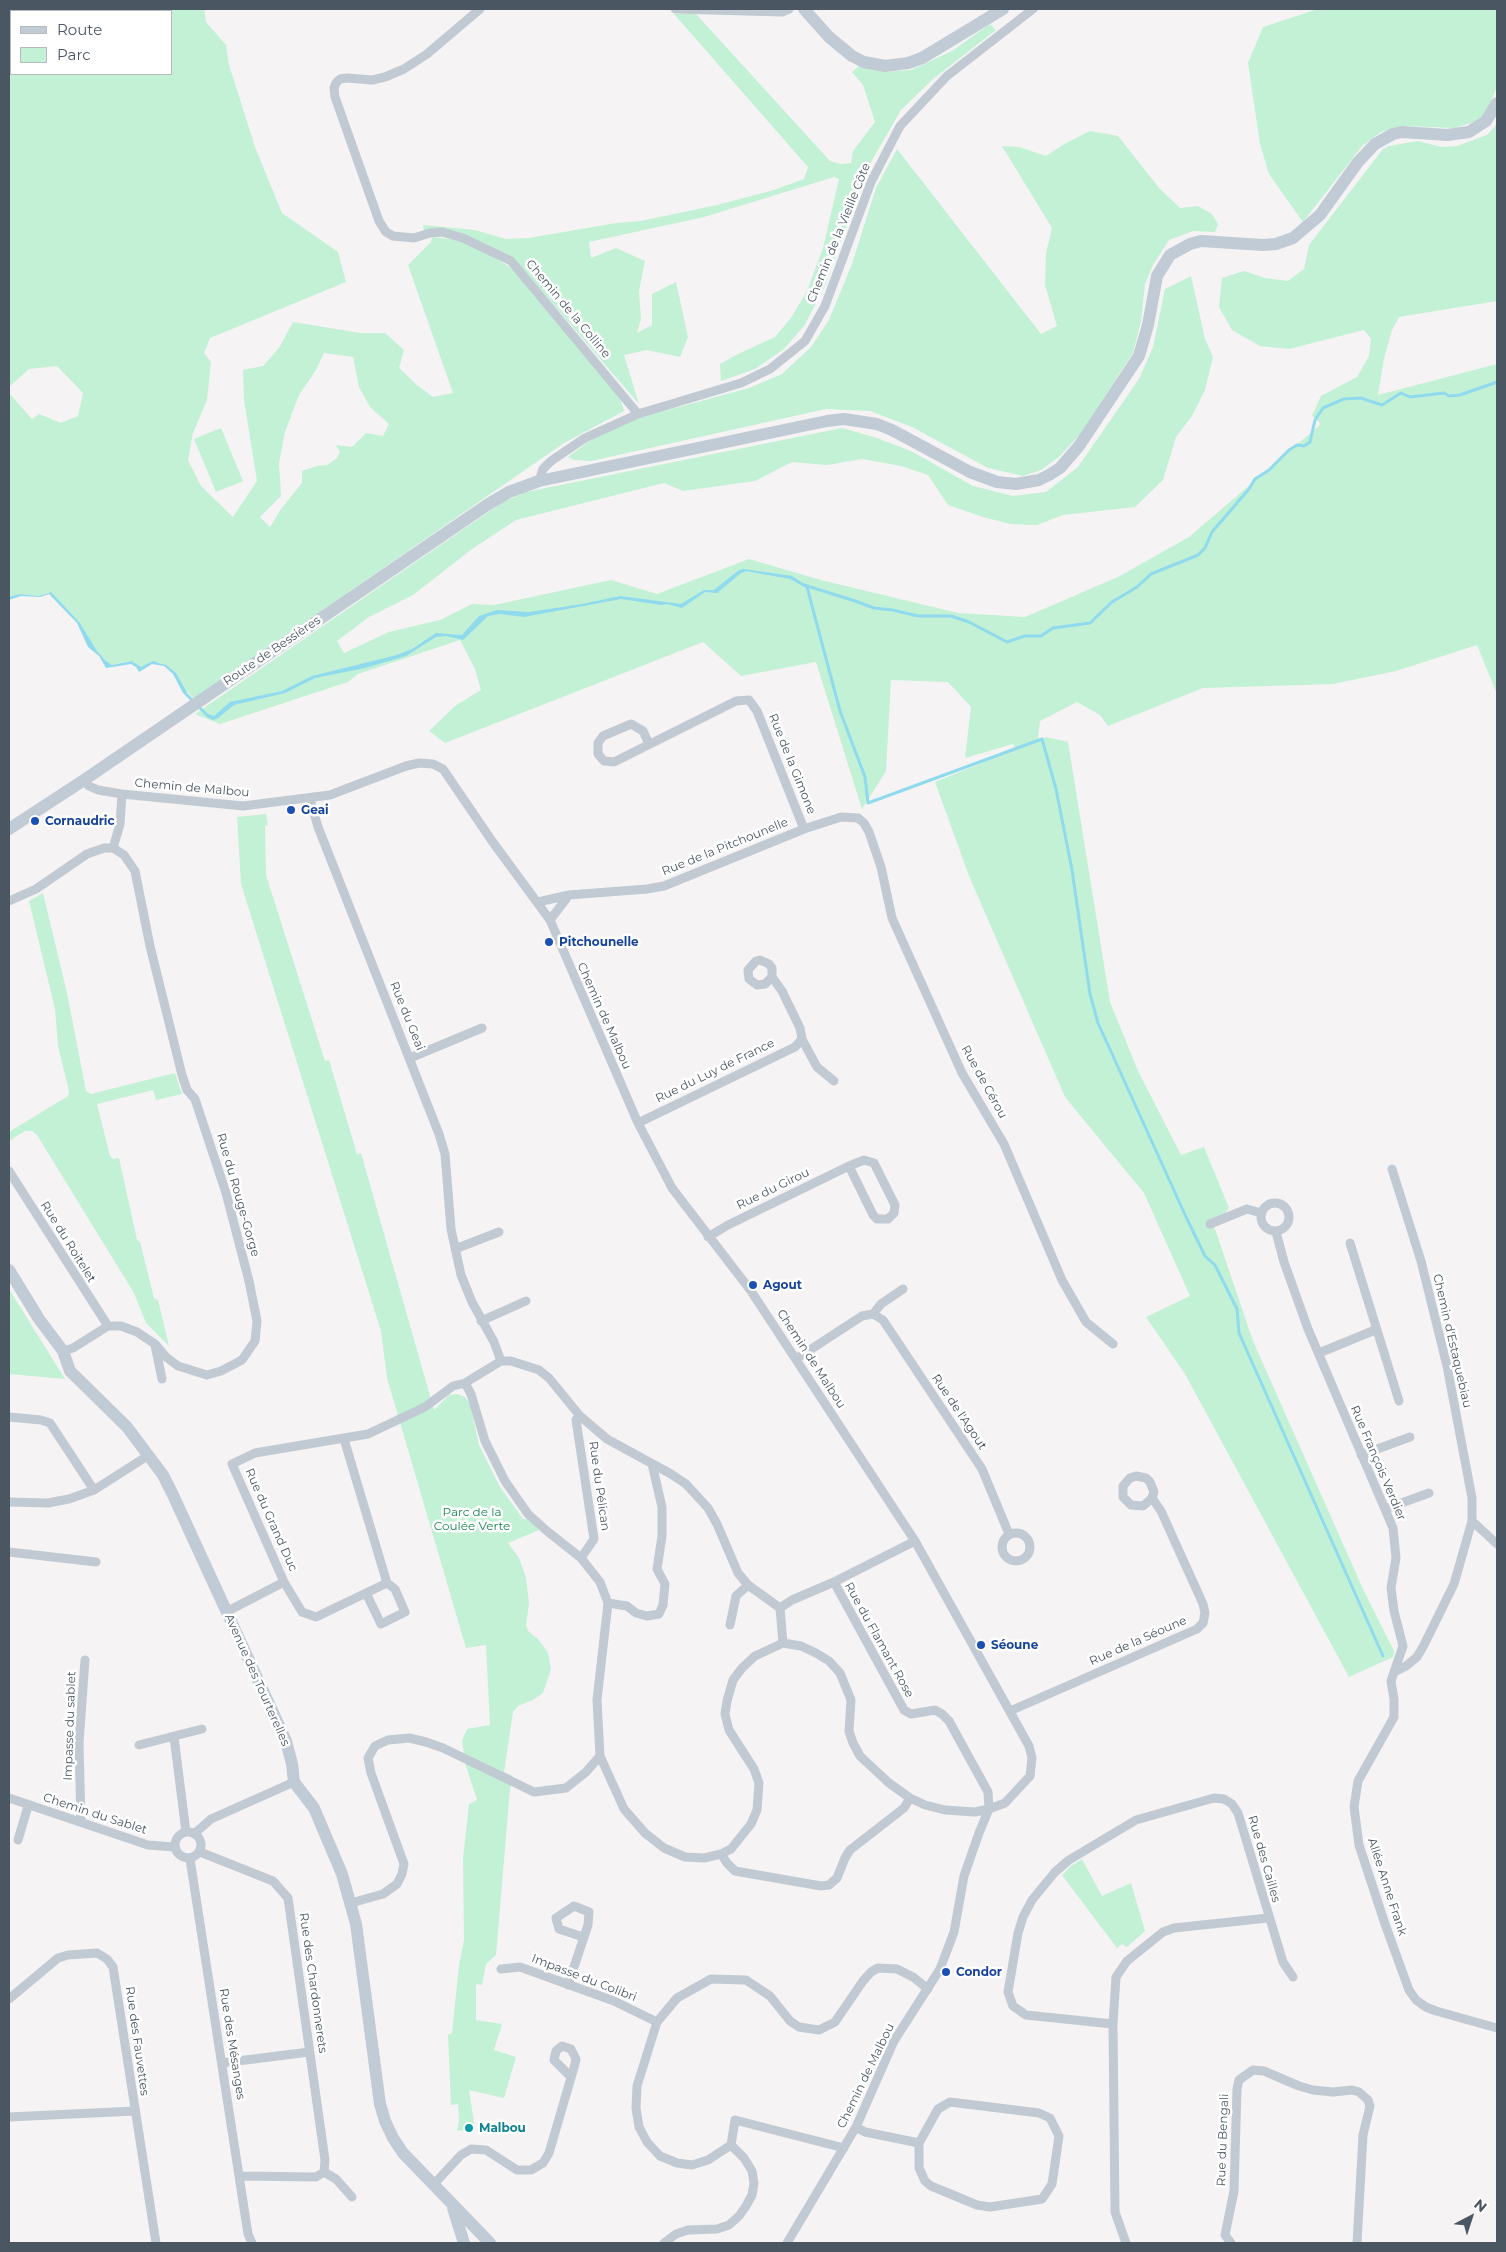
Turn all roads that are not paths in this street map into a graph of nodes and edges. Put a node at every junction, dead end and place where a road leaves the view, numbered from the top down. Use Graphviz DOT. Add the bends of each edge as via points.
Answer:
graph roads {
  1 [pos="480,9"];
  2 [pos="675,9"];
  3 [pos="789,9"];
  4 [pos="804,9"];
  5 [pos="1003,9"];
  6 [pos="1033,9"];
  7 [pos="1497,102"];
  8 [pos="638,414"];
  9 [pos="539,480"];
  10 [pos="649,744"];
  11 [pos="84,780"];
  12 [pos="122,794"];
  13 [pos="310,799"];
  14 [pos="858,818"];
  15 [pos="9,829"];
  16 [pos="804,829"];
  17 [pos="113,848"];
  18 [pos="569,895"];
  19 [pos="9,901"];
  20 [pos="538,902"];
  21 [pos="550,920"];
  22 [pos="772,977"];
  23 [pos="482,1028"];
  24 [pos="802,1039"];
  25 [pos="410,1058"];
  26 [pos="834,1080"];
  27 [pos="638,1122"];
  28 [pos="849,1166"];
  29 [pos="1392,1169"];
  30 [pos="9,1171"];
  31 [pos="1261,1213"];
  32 [pos="1210,1224"];
  33 [pos="499,1232"];
  34 [pos="1276,1232"];
  35 [pos="708,1237"];
  36 [pos="1350,1243"];
  37 [pos="455,1249"];
  38 [pos="9,1270"];
  39 [pos="903,1289"];
  40 [pos="526,1301"];
  41 [pos="873,1314"];
  42 [pos="482,1321"];
  43 [pos="108,1326"];
  44 [pos="1375,1330"];
  45 [pos="155,1344"];
  46 [pos="1113,1344"];
  47 [pos="63,1351"];
  48 [pos="1320,1353"];
  49 [pos="796,1359"];
  50 [pos="501,1362"];
  51 [pos="162,1379"];
  52 [pos="464,1383"];
  53 [pos="1398,1401"];
  54 [pos="580,1416"];
  55 [pos="9,1417"];
  56 [pos="1410,1437"];
  57 [pos="344,1439"];
  58 [pos="149,1455"];
  59 [pos="1361,1455"];
  60 [pos="652,1464"];
  61 [pos="94,1490"];
  62 [pos="1429,1493"];
  63 [pos="1152,1498"];
  64 [pos="9,1502"];
  65 [pos="1385,1509"];
  66 [pos="1472,1521"];
  67 [pos="1009,1534"];
  68 [pos="915,1541"];
  69 [pos="1497,1544"];
  70 [pos="9,1552"];
  71 [pos="581,1558"];
  72 [pos="96,1562"];
  73 [pos="284,1582"];
  74 [pos="834,1582"];
  75 [pos="387,1583"];
  76 [pos="748,1585"];
  77 [pos="366,1593"];
  78 [pos="608,1603"];
  79 [pos="780,1608"];
  80 [pos="226,1612"];
  81 [pos="730,1625"];
  82 [pos="783,1643"];
  83 [pos="85,1660"];
  84 [pos="1393,1672"];
  85 [pos="1010,1711"];
  86 [pos="202,1729"];
  87 [pos="174,1737"];
  88 [pos="139,1745"];
  89 [pos="600,1756"];
  90 [pos="294,1782"];
  91 [pos="9,1798"];
  92 [pos="910,1798"];
  93 [pos="28,1806"];
  94 [pos="990,1809"];
  95 [pos="81,1822"];
  96 [pos="190,1833"];
  97 [pos="18,1840"];
  98 [pos="174,1847"];
  99 [pos="200,1852"];
  100 [pos="721,1854"];
  101 [pos="190,1859"];
  102 [pos="351,1903"];
  103 [pos="1268,1918"];
  104 [pos="583,1937"];
  105 [pos="501,1969"];
  106 [pos="1292,1977"];
  107 [pos="568,1985"];
  108 [pos="928,1989"];
  109 [pos="9,2000"];
  110 [pos="656,2022"];
  111 [pos="1113,2024"];
  112 [pos="1497,2028"];
  113 [pos="309,2052"];
  114 [pos="222,2063"];
  115 [pos="571,2077"];
  116 [pos="134,2111"];
  117 [pos="9,2117"];
  118 [pos="856,2127"];
  119 [pos="918,2143"];
  120 [pos="731,2146"];
  121 [pos="844,2148"];
  122 [pos="324,2172"];
  123 [pos="240,2176"];
  124 [pos="434,2184"];
  125 [pos="352,2197"];
  126 [pos="452,2206"];
  127 [pos="247,2238"];
  128 [pos="156,2243"];
  129 [pos="252,2243"];
  130 [pos="464,2243"];
  131 [pos="490,2243"];
  132 [pos="664,2243"];
  133 [pos="787,2243"];
  134 [pos="1126,2243"];
  135 [pos="1231,2243"];
  136 [pos="1357,2243"];
  1 -- 8 [label="street, Chemin de la Colline" via="404,69 372,80 347,78 336,83 336,97 382,228 394,236 405,238 442,232 464,238 510,261"];
  2 -- 3 [label="street" via="782,12"];
  4 -- 5 [label="main road" via="846,53 864,62 885,66 922,58"];
  6 -- 8 [label="street, Chemin de la Vieille Côte" via="947,76 900,126 871,182 825,306 804,341 770,369 741,383"];
  7 -- 9 [label="main road, Route de Bessières" via="1486,121 1469,132 1448,135 1402,132 1376,144 1358,162 1320,214 1293,238 1263,245 1201,241 1179,248 1170,255 1156,276 1144,346 1133,368 1070,458 1039,480 1016,484 997,482 970,472 892,430 844,419"];
  8 -- 9 [label="street, Chemin de la Vieille Côte" via="585,438 551,461"];
  9 -- 11 [label="main road, Route de Bessières" via="487,505"];
  10 -- 10 [label="street, Rue de la Gimone" via="614,762 604,761 598,754 602,736 631,724 643,731"];
  10 -- 16 [label="street, Rue de la Gimone" via="736,701 749,700 757,711"];
  11 -- 12 [label="street, Chemin de Malbou" via="98,790"];
  11 -- 15 [label="main road, Route de Bessières"];
  12 -- 13 [label="street, Chemin de Malbou" via="243,806"];
  12 -- 17 [label="street" via="120,824"];
  13 -- 20 [label="street, Chemin de Malbou" via="330,795 406,766 433,764 443,768"];
  13 -- 25 [label="street, Rue du Geai" via="318,827"];
  14 -- 16 [label="street, Rue de la Pitchounelle" via="841,817"];
  14 -- 46 [label="street, Rue de Cérou" via="869,832 881,867 892,918 962,1073 1004,1144 1062,1280 1086,1322"];
  16 -- 18 [label="street, Rue de la Pitchounelle" via="664,886"];
  17 -- 19 [label="street" via="87,854 36,889"];
  17 -- 45 [label="street, Rue du Rouge-Gorge" via="124,855 135,872 182,1075 187,1090 195,1099 226,1193 250,1281 257,1321 255,1341 242,1360 207,1375 178,1366"];
  18 -- 20 [label="street, Rue de la Pitchounelle"];
  18 -- 21 [label="street"];
  20 -- 21 [label="street, Chemin de Malbou"];
  21 -- 27 [label="street, Chemin de Malbou"];
  22 -- 24 [label="street" via="800,1028"];
  23 -- 25 [label="street"];
  24 -- 26 [label="street" via="816,1067"];
  24 -- 27 [label="street, Rue du Luy de France" via="795,1046"];
  25 -- 37 [label="street, Rue du Geai" via="445,1154"];
  27 -- 35 [label="street, Chemin de Malbou" via="672,1188"];
  28 -- 28 [label="street, Rue du Girou" via="864,1160 874,1163 895,1205 894,1213 888,1219 877,1219 873,1215"];
  28 -- 35 [label="street, Rue du Girou"];
  29 -- 66 [label="street, Chemin d'Estaquebiau" via="1421,1261 1447,1366 1472,1498"];
  30 -- 43 [label="street, Rue du Roitelet"];
  31 -- 32 [label="street" via="1247,1209"];
  31 -- 34 [label="street" via="1263,1226"];
  31 -- 34 [label="street" via="1271,1203 1284,1206 1289,1219 1285,1228"];
  33 -- 37 [label="street"];
  34 -- 48 [label="street, Rue François Verdier" via="1284,1262"];
  35 -- 49 [label="street, Chemin de Malbou" via="740,1276"];
  36 -- 44 [label="street"];
  37 -- 42 [label="street, Rue du Geai" via="461,1275"];
  38 -- 47 [label="main road, Avenue des Tourterelles"];
  39 -- 41 [label="street" via="881,1304"];
  40 -- 42 [label="street"];
  41 -- 49 [label="street" via="862,1316"];
  41 -- 67 [label="street, Rue de l'Agout" via="883,1320 982,1470"];
  42 -- 50 [label="street, Rue du Geai"];
  43 -- 45 [label="street, Rue du Rouge-Gorge" via="129,1329"];
  43 -- 47 [label="street"];
  44 -- 48 [label="street"];
  44 -- 53 [label="street"];
  45 -- 51 [label="street"];
  47 -- 58 [label="main road, Avenue des Tourterelles" via="70,1371"];
  48 -- 59 [label="street, Rue François Verdier"];
  49 -- 68 [label="street, Chemin de Malbou"];
  50 -- 52 [label="street, Rue du Grand Duc"];
  50 -- 54 [label="street" via="511,1361 539,1370"];
  52 -- 57 [label="street, Rue du Grand Duc" via="445,1391 425,1407 368,1434"];
  52 -- 71 [label="street" via="471,1394 485,1441 505,1481 528,1514"];
  54 -- 60 [label="street" via="607,1439"];
  54 -- 71 [label="street, Rue du Pélican" via="576,1420 594,1539"];
  55 -- 61 [label="street" via="50,1423"];
  56 -- 59 [label="street"];
  57 -- 73 [label="street, Rue du Grand Duc" via="256,1454 232,1464"];
  57 -- 75 [label="street"];
  58 -- 61 [label="street"];
  58 -- 80 [label="main road, Avenue des Tourterelles" via="173,1495"];
  59 -- 65 [label="street, Rue François Verdier"];
  60 -- 76 [label="street" via="686,1484 708,1508 738,1573"];
  60 -- 78 [label="street" via="662,1507 657,1569 666,1584 663,1605 659,1614 647,1616 626,1606"];
  61 -- 64 [label="street" via="48,1503"];
  62 -- 65 [label="street"];
  63 -- 85 [label="street, Rue de la Séoune" via="1203,1604 1206,1613 1203,1623 1197,1630"];
  65 -- 84 [label="street, Rue François Verdier" via="1393,1528 1396,1558 1391,1588 1403,1646"];
  66 -- 69 [label="street"];
  66 -- 84 [label="street, Chemin d'Estaquebiau" via="1454,1584 1424,1645 1406,1666"];
  68 -- 74 [label="street, Rue du Flamant Rose"];
  68 -- 85 [label="street, Chemin de Malbou"];
  70 -- 72 [label="street"];
  71 -- 78 [label="street" via="600,1582"];
  73 -- 77 [label="street, Rue du Grand Duc" via="302,1612 316,1617"];
  73 -- 80 [label="street, Rue du Grand Duc"];
  74 -- 79 [label="street, Rue du Flamant Rose"];
  74 -- 94 [label="street, Rue du Flamant Rose" via="904,1710 911,1714 935,1710 949,1721 988,1792"];
  75 -- 77 [label="street, Rue du Grand Duc"];
  75 -- 77 [label="street" via="395,1589 405,1612 382,1624"];
  76 -- 79 [label="street"];
  76 -- 81 [label="street" via="736,1596"];
  78 -- 89 [label="street" via="597,1700"];
  79 -- 82 [label="street"];
  80 -- 90 [label="main road, Avenue des Tourterelles" via="286,1741"];
  82 -- 92 [label="street" via="816,1653 840,1673 851,1700 849,1731 852,1743 872,1768"];
  82 -- 100 [label="street" via="755,1656 737,1674 729,1692 725,1714 729,1730 754,1770 759,1783 759,1797 758,1810 751,1824 732,1848"];
  83 -- 95 [label="street, Impasse du sablet" via="79,1743"];
  84 -- 112 [label="street, Allée Anne Frank" via="1394,1717 1358,1781 1354,1807 1359,1845 1409,1990 1416,2000 1426,2008"];
  85 -- 94 [label="street, Chemin de Malbou" via="1029,1746 1032,1769 1024,1784 1005,1803"];
  86 -- 87 [label="street"];
  87 -- 88 [label="street"];
  87 -- 96 [label="street"];
  89 -- 100 [label="street" via="624,1809 645,1833 664,1848 685,1857 704,1858"];
  89 -- 102 [label="street" via="566,1788 534,1792 426,1742 399,1738 375,1746 368,1758 371,1773 404,1864 397,1884 383,1894"];
  90 -- 96 [label="street" via="211,1819"];
  90 -- 102 [label="main road, Avenue des Tourterelles" via="322,1823"];
  91 -- 93 [label="street, Chemin du Sablet"];
  92 -- 94 [label="street" via="945,1810 975,1812"];
  92 -- 100 [label="street" via="904,1808 850,1850 837,1878 829,1884 821,1886 735,1871"];
  93 -- 95 [label="street, Chemin du Sablet"];
  93 -- 97 [label="street"];
  94 -- 108 [label="street, Chemin de Malbou" via="978,1833 964,1876 954,1932 940,1969"];
  95 -- 98 [label="street, Chemin du Sablet" via="148,1845"];
  96 -- 98 [label="street" via="177,1837"];
  96 -- 99 [label="street" via="200,1840"];
  98 -- 101 [label="street" via="180,1857"];
  99 -- 101 [label="street"];
  99 -- 113 [label="street, Rue des Chardonnerets" via="273,1881 288,1898"];
  101 -- 114 [label="street, Rue des Mésanges"];
  102 -- 124 [label="main road, Avenue des Tourterelles" via="385,2120 403,2153"];
  103 -- 106 [label="street, Rue des Cailles" via="1283,1962"];
  103 -- 111 [label="street, Rue des Cailles" via="1174,1928 1163,1932 1121,1968 1116,1977"];
  103 -- 111 [label="street, Rue des Cailles" via="1238,1813 1224,1799 1214,1798 1136,1820 1069,1860 1032,1900 1023,1917 1009,2000 1026,2015"];
  104 -- 107 [label="street"];
  105 -- 107 [label="street, Impasse du Colibri" via="520,1967"];
  107 -- 110 [label="street, Impasse du Colibri"];
  108 -- 110 [label="street" via="897,1969 878,1968 863,1980 835,2022 819,2030 808,2030 790,2021 770,1996 746,1980 712,1979 677,1998"];
  108 -- 118 [label="street, Chemin de Malbou" via="894,2041"];
  109 -- 116 [label="street, Rue des Fauvettes" via="58,1958 68,1954 97,1954 107,1959 113,1967"];
  110 -- 120 [label="street" via="637,2086 639,2127 647,2142 660,2156 677,2164 692,2165 708,2160"];
  111 -- 134 [label="street, Rue des Cailles" via="1115,2212"];
  113 -- 114 [label="street"];
  113 -- 122 [label="street, Rue des Chardonnerets"];
  114 -- 123 [label="street, Rue des Mésanges"];
  115 -- 124 [label="street" via="549,2153 543,2163 531,2170 517,2170 486,2150 471,2149 461,2154"];
  116 -- 117 [label="street"];
  116 -- 128 [label="street, Rue des Fauvettes"];
  118 -- 119 [label="street" via="865,2132"];
  118 -- 121 [label="street, Chemin de Malbou"];
  119 -- 119 [label="street" via="919,2168 925,2181 977,2206 990,2207 1042,2199 1052,2184 1059,2136 1050,2118 1039,2113 950,2102 938,2109"];
  120 -- 121 [label="street" via="735,2120"];
  120 -- 132 [label="street" via="752,2171 752,2195 746,2206 729,2225 717,2229 688,2230"];
  121 -- 133 [label="street, Chemin de Malbou"];
  122 -- 123 [label="street" via="316,2178"];
  122 -- 125 [label="street" via="336,2179"];
  123 -- 127 [label="street, Rue des Mésanges"];
  124 -- 126 [label="main road, Avenue des Tourterelles"];
  126 -- 130 [label="main road, Avenue des Tourterelles"];
  126 -- 131 [label="main road, Avenue des Tourterelles"];
  127 -- 129 [label="street, Rue des Mésanges"];
  135 -- 136 [label="street, Rue du Bengali" via="1225,2235 1234,2191 1237,2089 1240,2080 1253,2070 1313,2090 1352,2090 1368,2100"];
}
